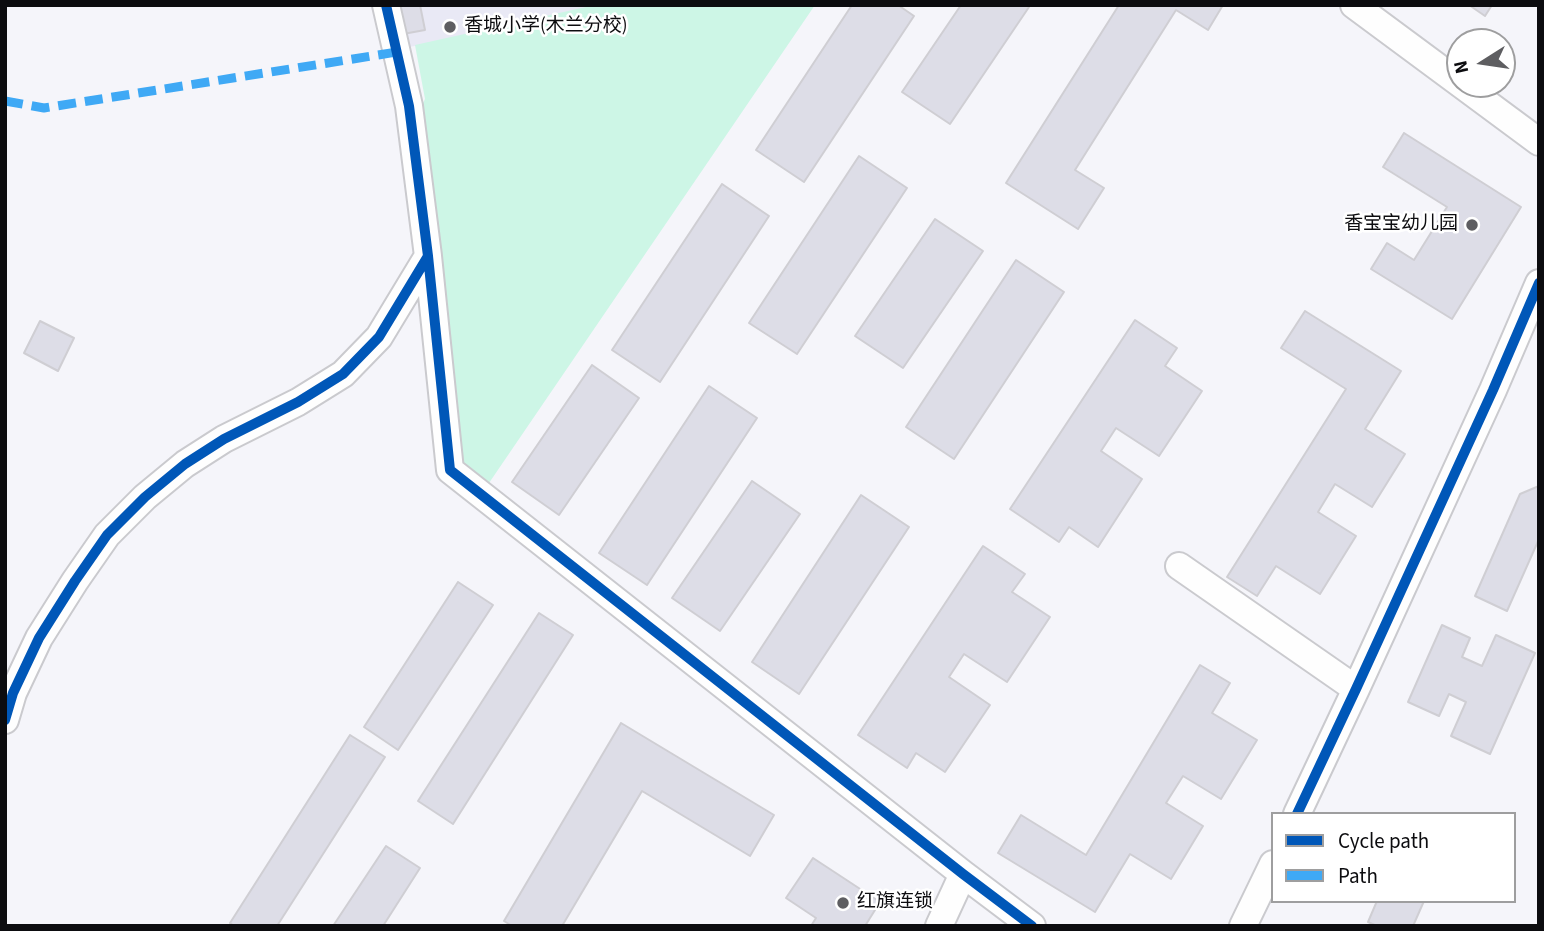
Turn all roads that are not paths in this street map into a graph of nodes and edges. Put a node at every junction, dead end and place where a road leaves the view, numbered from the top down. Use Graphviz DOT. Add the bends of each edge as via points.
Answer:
graph roads {
  1 [pos="386,5"];
  2 [pos="1354,5"];
  3 [pos="1539,142"];
  4 [pos="428,256"];
  5 [pos="1539,283"];
  6 [pos="1179,566"];
  7 [pos="1356,690"];
  8 [pos="5,720"];
  9 [pos="1298,812"];
  10 [pos="1271,868"];
  11 [pos="963,874"];
  12 [pos="939,926"];
  13 [pos="1032,926"];
  14 [pos="1243,926"];
  1 -- 4 [label="street" via="409,106"];
  2 -- 3 [label="street"];
  4 -- 8 [label="street" via="379,337 343,374 185,464 107,535 39,638"];
  4 -- 11 [label="street" via="450,471"];
  5 -- 7 [label="street"];
  6 -- 7 [label="street"];
  7 -- 9 [label="street"];
  10 -- 14 [label="street"];
  11 -- 12 [label="street"];
  11 -- 13 [label="street"];
}
